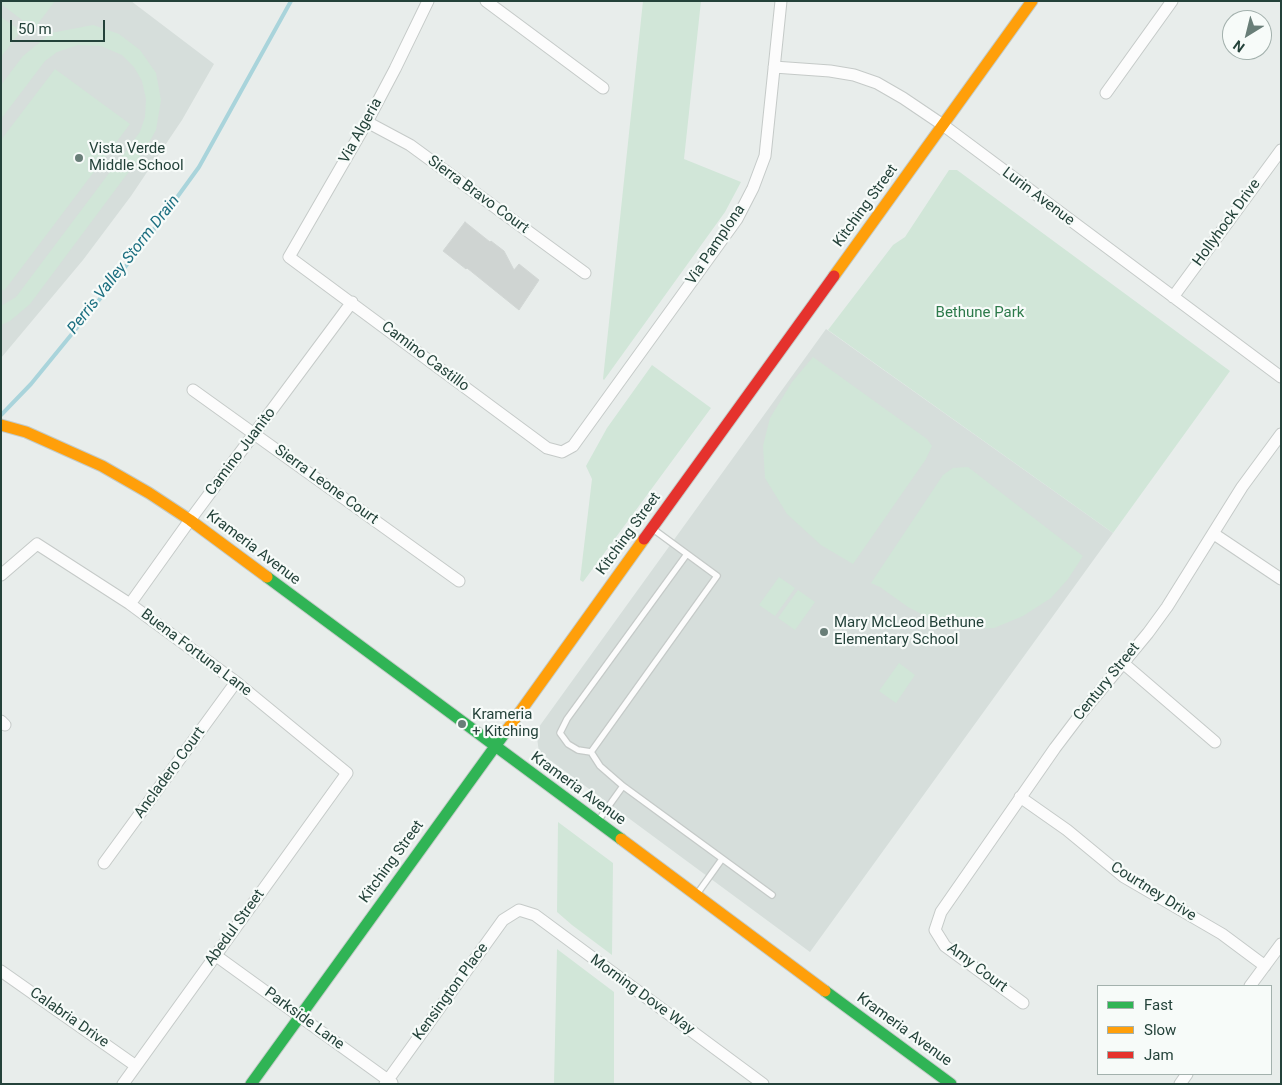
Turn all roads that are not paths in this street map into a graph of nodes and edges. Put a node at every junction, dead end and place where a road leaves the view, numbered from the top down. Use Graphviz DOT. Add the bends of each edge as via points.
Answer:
graph roads {
  1 [pos="428,1"];
  2 [pos="486,1"];
  3 [pos="781,1"];
  4 [pos="1032,1"];
  5 [pos="1172,1"];
  6 [pos="774,67"];
  7 [pos="603,88"];
  8 [pos="1106,93"];
  9 [pos="367,122"];
  10 [pos="943,125"];
  11 [pos="1281,150"];
  12 [pos="289,257"];
  13 [pos="585,273"];
  14 [pos="1173,297"];
  15 [pos="352,302"];
  16 [pos="1281,377"];
  17 [pos="193,390"];
  18 [pos="1,425"];
  19 [pos="255,434"];
  20 [pos="1281,434"];
  21 [pos="562,452"];
  22 [pos="190,520"];
  23 [pos="652,528"];
  24 [pos="1214,534"];
  25 [pos="687,554"];
  26 [pos="1,575"];
  27 [pos="1281,579"];
  28 [pos="459,580"];
  29 [pos="130,604"];
  30 [pos="1123,663"];
  31 [pos="236,682"];
  32 [pos="1215,742"];
  33 [pos="494,746"];
  34 [pos="591,752"];
  35 [pos="347,773"];
  36 [pos="623,786"];
  37 [pos="1020,797"];
  38 [pos="597,822"];
  39 [pos="722,859"];
  40 [pos="104,863"];
  41 [pos="696,895"];
  42 [pos="772,895"];
  43 [pos="519,910"];
  44 [pos="935,930"];
  45 [pos="1281,944"];
  46 [pos="216,955"];
  47 [pos="1265,966"];
  48 [pos="1,971"];
  49 [pos="1251,985"];
  50 [pos="1023,1003"];
  51 [pos="299,1016"];
  52 [pos="136,1066"];
  53 [pos="748,1079"];
  54 [pos="389,1082"];
  55 [pos="123,1084"];
  56 [pos="251,1084"];
  57 [pos="763,1084"];
  58 [pos="951,1084"];
  1 -- 9 [label="street, Via Algeria"];
  2 -- 7 [label="street"];
  3 -- 6 [label="street, Via Pamplona"];
  4 -- 10 [label="street, Kitching Street"];
  5 -- 8 [label="street"];
  6 -- 10 [label="street, Lurin Avenue" via="854,75 904,98"];
  6 -- 21 [label="street, Via Pamplona" via="765,156 737,219 573,446"];
  9 -- 12 [label="street, Via Algeria"];
  9 -- 13 [label="street, Sierra Bravo Court" via="410,145"];
  10 -- 14 [label="street, Lurin Avenue"];
  10 -- 23 [label="street, Kitching Street"];
  11 -- 14 [label="street, Hollyhock Drive"];
  12 -- 15 [label="street, Camino Castillo"];
  14 -- 16 [label="street, Lurin Avenue"];
  15 -- 19 [label="street, Camino Juanito"];
  15 -- 21 [label="street, Camino Castillo" via="547,448"];
  17 -- 19 [label="street, Sierra Leone Court"];
  18 -- 22 [label="street, Krameria Avenue" via="26,432 102,466"];
  19 -- 22 [label="street, Camino Juanito"];
  19 -- 28 [label="street, Sierra Leone Court"];
  20 -- 24 [label="street, Century Street" via="1242,487"];
  22 -- 29 [label="street, Camino Juanito"];
  22 -- 33 [label="street, Krameria Avenue"];
  23 -- 25 [label="lane"];
  23 -- 33 [label="street, Kitching Street"];
  24 -- 27 [label="street"];
  24 -- 30 [label="street, Century Street" via="1167,607"];
  25 -- 34 [label="lane" via="717,576"];
  25 -- 34 [label="lane" via="560,732 568,744"];
  26 -- 29 [label="street, Buena Fortuna Lane" via="37,544"];
  29 -- 31 [label="street, Buena Fortuna Lane"];
  30 -- 32 [label="street"];
  30 -- 37 [label="street, Century Street"];
  31 -- 35 [label="street, Buena Fortuna Lane"];
  31 -- 40 [label="street, Ancladero Court"];
  33 -- 38 [label="street, Krameria Avenue"];
  33 -- 51 [label="street, Kitching Street"];
  34 -- 36 [label="lane" via="600,766"];
  35 -- 46 [label="street, Abedul Street"];
  36 -- 38 [label="lane"];
  36 -- 39 [label="lane"];
  37 -- 44 [label="street, Century Street" via="940,912"];
  37 -- 47 [label="street, Courtney Drive" via="1124,876 1222,934"];
  38 -- 41 [label="street, Krameria Avenue"];
  39 -- 41 [label="lane"];
  39 -- 42 [label="lane"];
  41 -- 58 [label="street, Krameria Avenue"];
  43 -- 53 [label="street, Morning Dove Way" via="535,915"];
  43 -- 54 [label="street, Kensington Place" via="503,920"];
  44 -- 50 [label="street, Amy Court" via="945,946"];
  45 -- 47 [label="street"];
  46 -- 51 [label="street, Parkside Lane"];
  46 -- 52 [label="street, Abedul Street"];
  47 -- 49 [label="street"];
  48 -- 52 [label="street, Calabria Drive"];
  51 -- 54 [label="street, Parkside Lane"];
  51 -- 56 [label="street, Kitching Street"];
  52 -- 55 [label="street, Abedul Street"];
  53 -- 57 [label="street, Morning Dove Way"];
}
